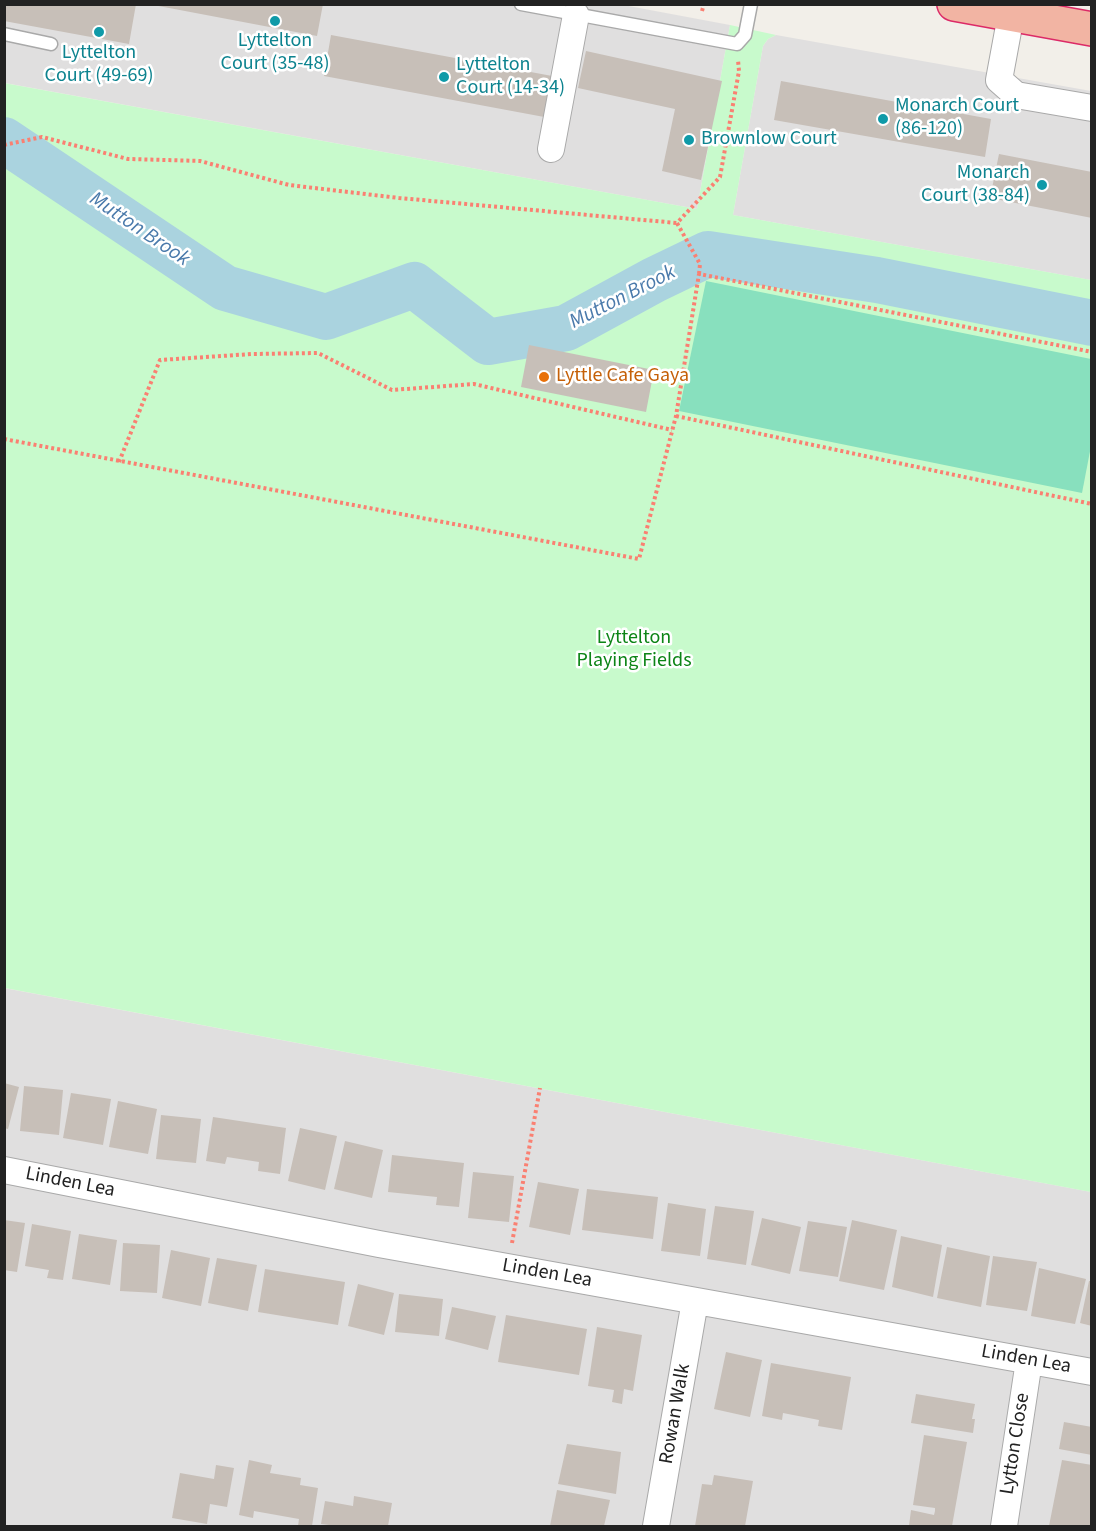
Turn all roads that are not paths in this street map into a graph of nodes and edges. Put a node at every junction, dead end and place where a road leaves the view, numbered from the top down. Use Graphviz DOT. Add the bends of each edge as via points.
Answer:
graph roads {
  1 [pos="521,4"];
  2 [pos="751,4"];
  3 [pos="954,4"];
  4 [pos="576,15"];
  5 [pos="1011,15"];
  6 [pos="1092,29"];
  7 [pos="4,34"];
  8 [pos="51,44"];
  9 [pos="1092,108"];
  10 [pos="551,149"];
  11 [pos="4,1170"];
  12 [pos="695,1301"];
  13 [pos="1029,1361"];
  14 [pos="1092,1372"];
  15 [pos="656,1527"];
  16 [pos="1004,1527"];
  1 -- 4 [label="lane"];
  2 -- 4 [label="lane" via="745,35 736,44"];
  3 -- 5 [label="highway"];
  4 -- 10 [label="street"];
  5 -- 6 [label="highway"];
  5 -- 9 [label="street" via="999,80 1016,95"];
  7 -- 8 [label="lane"];
  11 -- 12 [label="street, Linden Lea"];
  12 -- 13 [label="street, Linden Lea"];
  12 -- 15 [label="street, Rowan Walk"];
  13 -- 14 [label="street, Linden Lea"];
  13 -- 16 [label="street, Lytton Close"];
}
